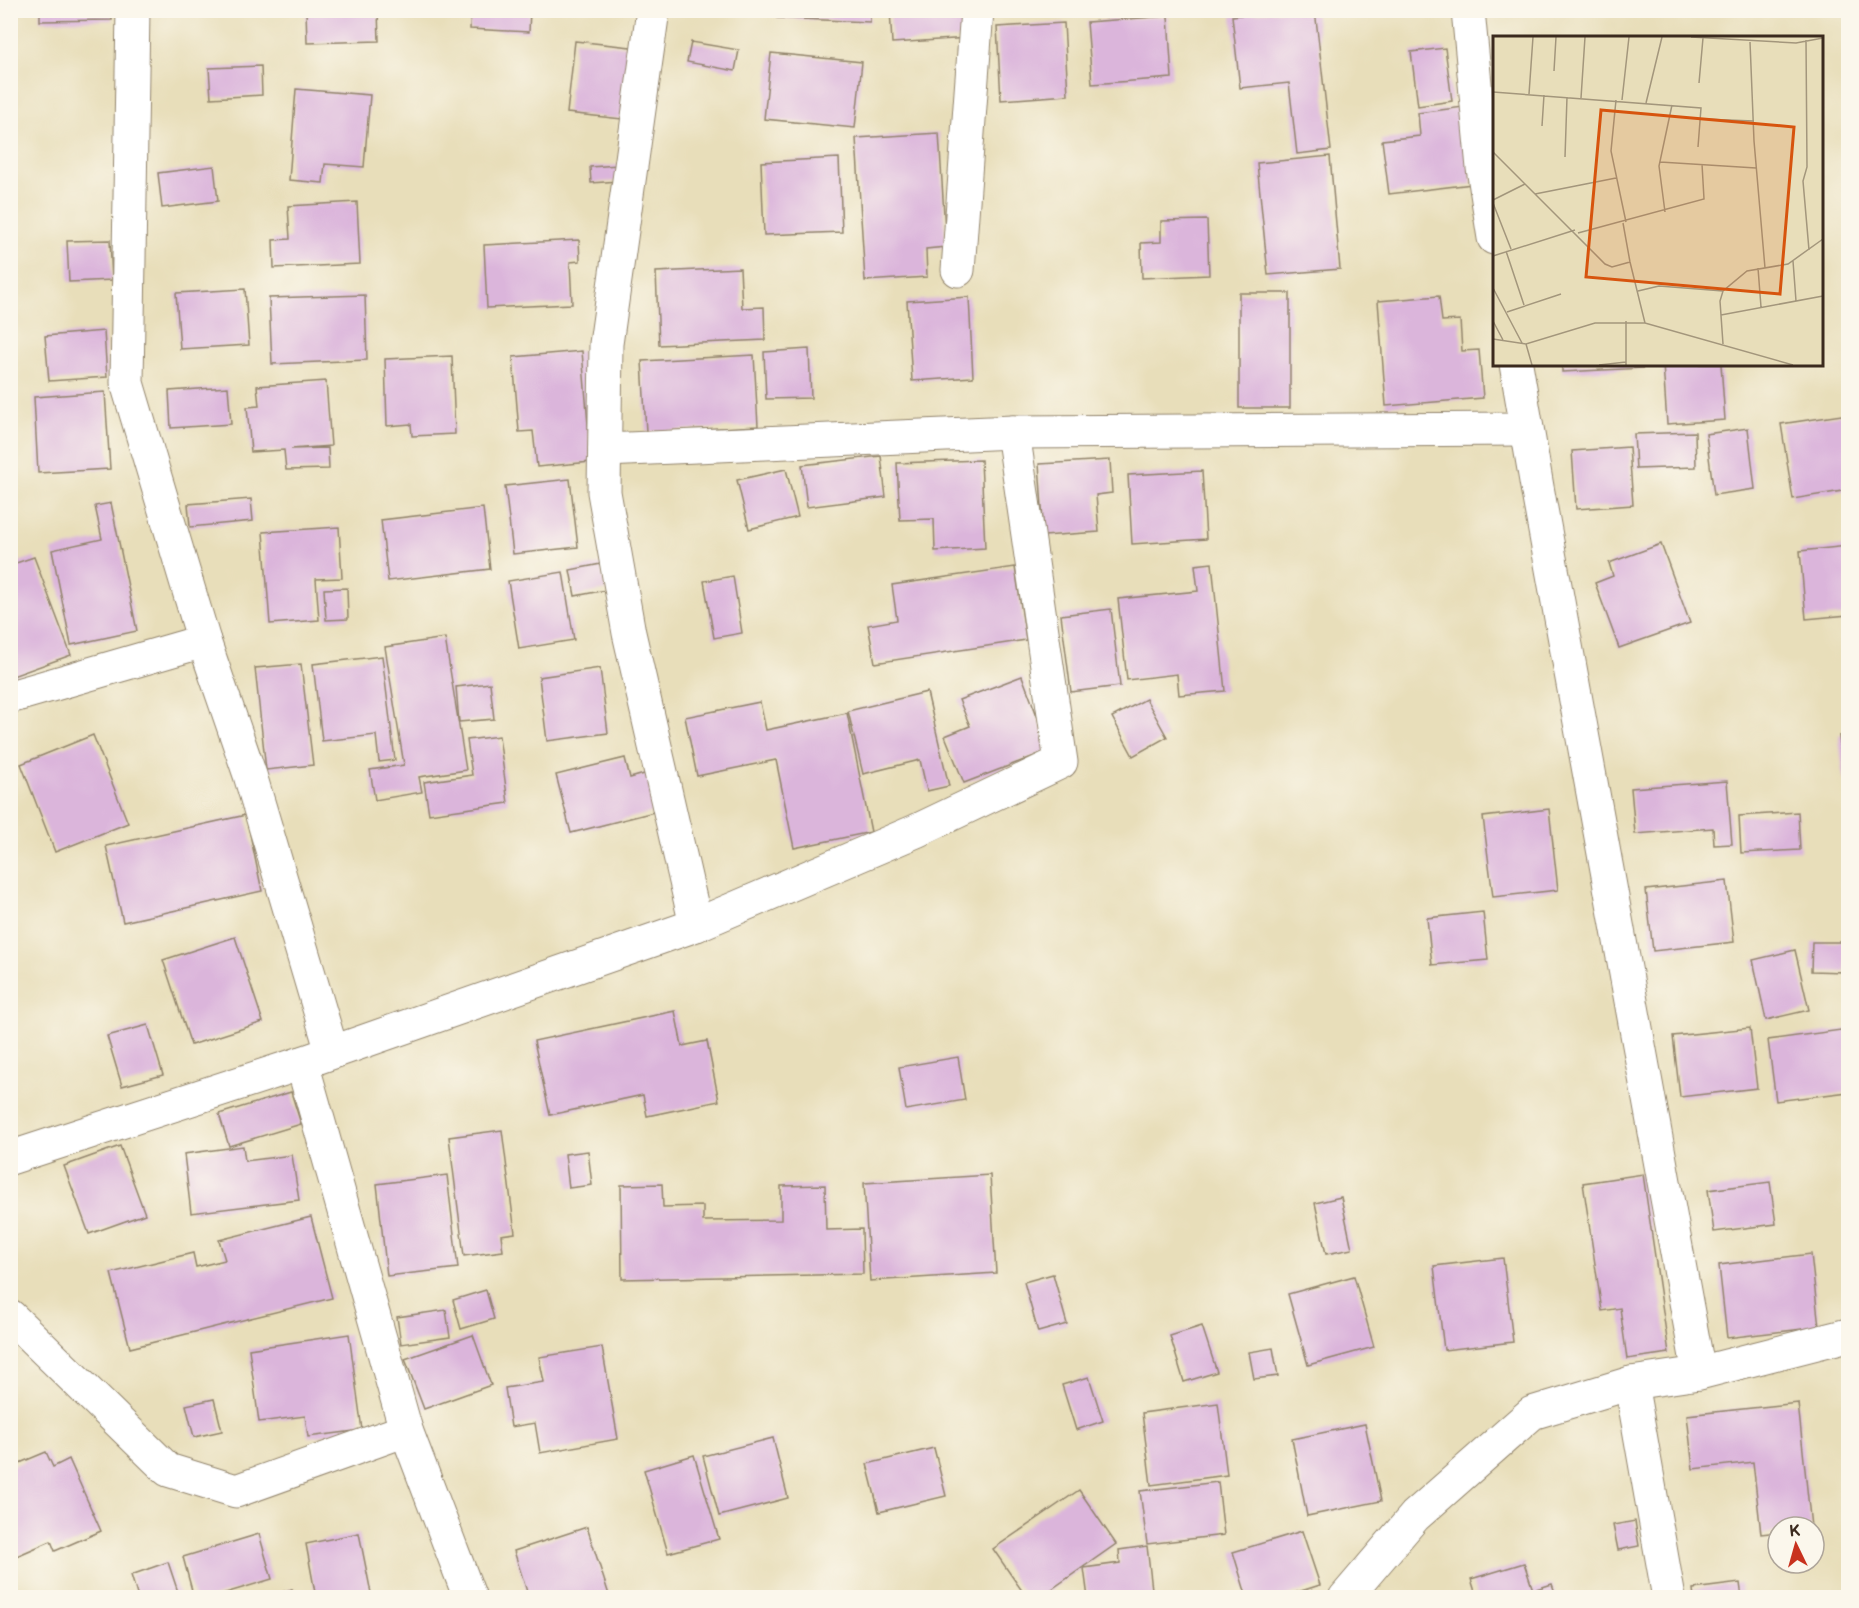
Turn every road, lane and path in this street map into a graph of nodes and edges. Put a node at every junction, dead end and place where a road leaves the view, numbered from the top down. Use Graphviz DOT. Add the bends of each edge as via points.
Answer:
graph roads {
  1 [pos="133,10"];
  2 [pos="653,10"];
  3 [pos="977,10"];
  4 [pos="1468,10"];
  5 [pos="1493,232"];
  6 [pos="958,270"];
  7 [pos="1516,366"];
  8 [pos="1527,429"];
  9 [pos="1013,432"];
  10 [pos="605,450"];
  11 [pos="204,641"];
  12 [pos="10,697"];
  13 [pos="696,925"];
  14 [pos="317,1057"];
  15 [pos="10,1158"];
  16 [pos="10,1316"];
  17 [pos="1848,1335"];
  18 [pos="1699,1372"];
  19 [pos="1631,1383"];
  20 [pos="406,1430"];
  21 [pos="470,1598"];
  22 [pos="1345,1598"];
  23 [pos="1669,1598"];
  1 -- 11 [label="street" via="127,383"];
  2 -- 10 [label="street" via="606,344"];
  3 -- 6 [label="street"];
  4 -- 5 [label="street"];
  7 -- 8 [label="street"];
  8 -- 9 [label="street"];
  8 -- 18 [label="street"];
  9 -- 10 [label="street"];
  9 -- 13 [label="street" via="1061,762 916,831"];
  10 -- 13 [label="street" via="604,492 629,633"];
  11 -- 12 [label="street"];
  11 -- 14 [label="street" via="249,775"];
  13 -- 14 [label="street"];
  14 -- 15 [label="street"];
  14 -- 20 [label="street"];
  16 -- 20 [label="street" via="168,1470 236,1491"];
  17 -- 18 [label="street"];
  18 -- 19 [label="street"];
  19 -- 22 [label="street" via="1532,1413 1415,1516"];
  19 -- 23 [label="street"];
  20 -- 21 [label="street"];
}
